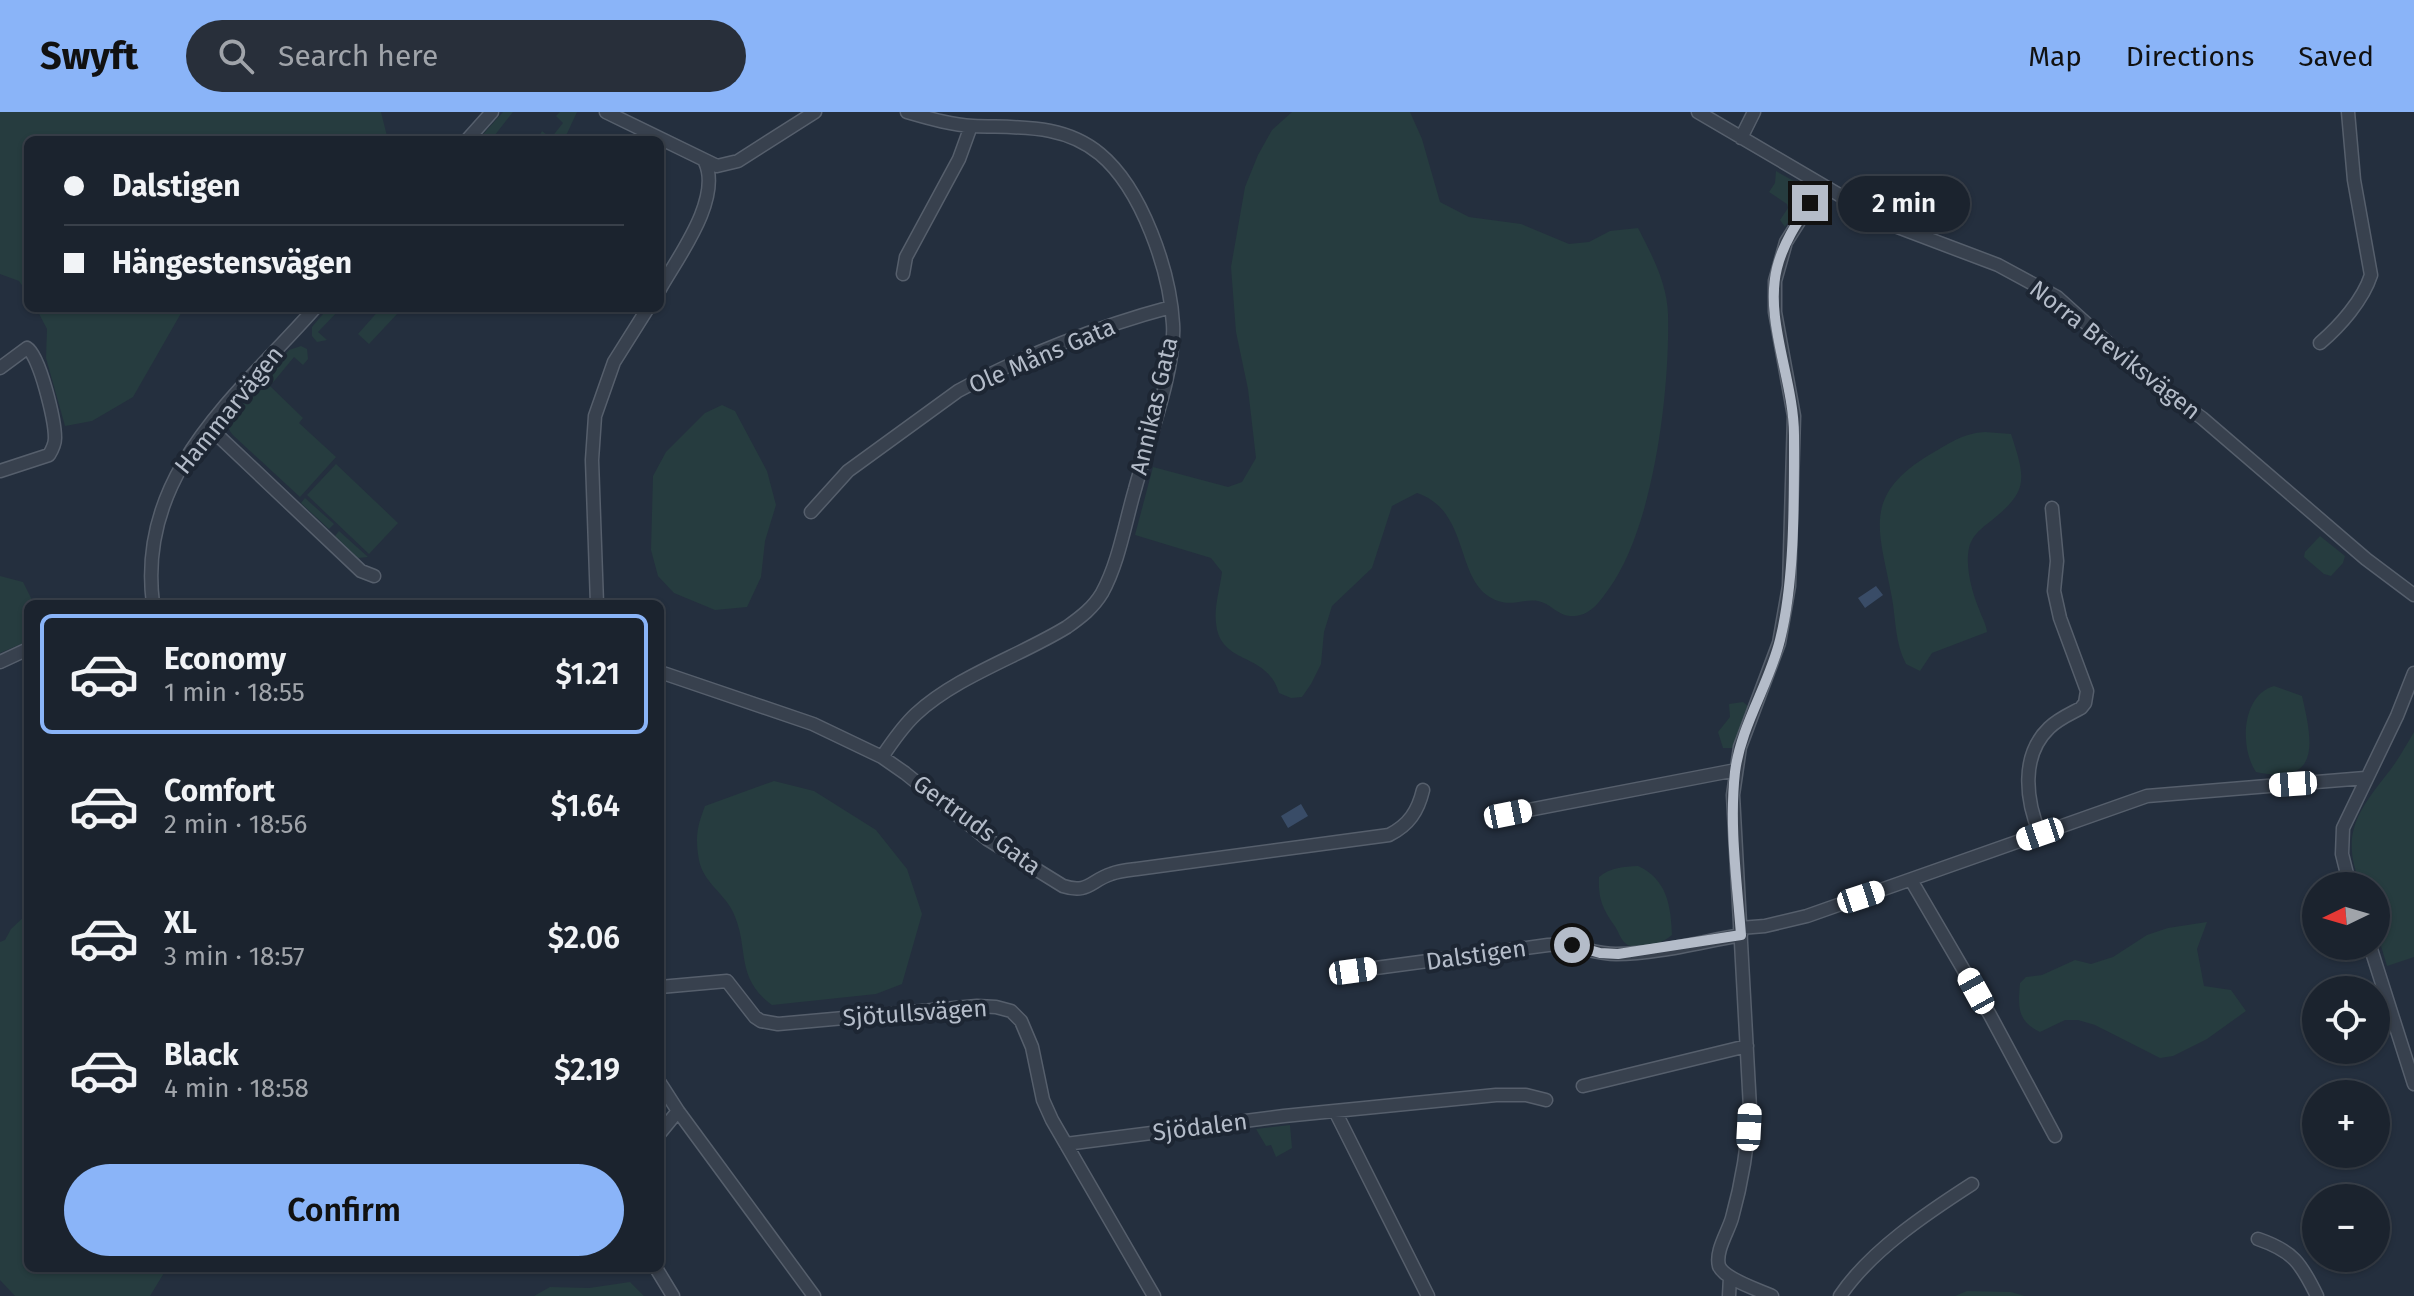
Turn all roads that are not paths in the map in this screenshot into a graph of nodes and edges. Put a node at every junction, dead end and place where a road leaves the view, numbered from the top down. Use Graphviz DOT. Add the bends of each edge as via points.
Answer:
graph roads {
  1 [pos="492,112"];
  2 [pos="606,112"];
  3 [pos="815,112"];
  4 [pos="907,112"];
  5 [pos="1698,112"];
  6 [pos="1754,112"];
  7 [pos="2348,112"];
  8 [pos="971,126"];
  9 [pos="471,136"];
  10 [pos="654,136"];
  11 [pos="1741,138"];
  12 [pos="664,141"];
  13 [pos="705,162"];
  14 [pos="1822,185"];
  15 [pos="903,274"];
  16 [pos="664,282"];
  17 [pos="1171,307"];
  18 [pos="311,312"];
  19 [pos="645,312"];
  20 [pos="2320,343"];
  21 [pos="0,368"];
  22 [pos="209,427"];
  23 [pos="0,471"];
  24 [pos="2052,508"];
  25 [pos="811,512"];
  26 [pos="374,576"];
  27 [pos="2414,595"];
  28 [pos="153,600"];
  29 [pos="597,600"];
  30 [pos="24,651"];
  31 [pos="0,662"];
  32 [pos="664,673"];
  33 [pos="2414,673"];
  34 [pos="882,757"];
  35 [pos="1736,770"];
  36 [pos="2365,778"];
  37 [pos="1423,790"];
  38 [pos="1508,814"];
  39 [pos="2040,834"];
  40 [pos="2346,872"];
  41 [pos="1911,880"];
  42 [pos="1740,932"];
  43 [pos="2374,960"];
  44 [pos="1353,971"];
  45 [pos="664,987"];
  46 [pos="1747,1046"];
  47 [pos="2414,1084"];
  48 [pos="1583,1086"];
  49 [pos="664,1089"];
  50 [pos="1546,1100"];
  51 [pos="678,1111"];
  52 [pos="1335,1111"];
  53 [pos="664,1128"];
  54 [pos="2055,1136"];
  55 [pos="1066,1144"];
  56 [pos="1972,1184"];
  57 [pos="2258,1239"];
  58 [pos="658,1272"];
  59 [pos="1730,1277"];
  60 [pos="673,1296"];
  61 [pos="814,1296"];
  62 [pos="1154,1296"];
  63 [pos="1428,1296"];
  64 [pos="1729,1296"];
  65 [pos="1772,1296"];
  66 [pos="1840,1296"];
  67 [pos="2317,1296"];
  1 -- 9 [label="street"];
  2 -- 10 [label="street"];
  3 -- 13 [label="street" via="738,161 717,166"];
  4 -- 8 [label="street, Annikas Gata"];
  5 -- 11 [label="street, Norra Breviksvägen"];
  6 -- 11 [label="street"];
  7 -- 20 [label="street" via="2371,275 2340,325"];
  8 -- 15 [label="street" via="906,257"];
  8 -- 17 [label="street, Annikas Gata" via="1049,130 1101,155 1136,200 1158,252"];
  11 -- 14 [label="street, Norra Breviksvägen"];
  12 -- 13 [label="street"];
  13 -- 16 [label="street" via="709,179 701,213"];
  14 -- 27 [label="street, Norra Breviksvägen" via="1887,223 1998,265 2057,297 2150,381 2202,418"];
  14 -- 35 [label="street" via="1786,242 1775,281 1775,312 1794,416 1789,586 1779,643"];
  17 -- 25 [label="street, Ole Måns Gata" via="1064,344 958,391 848,471"];
  17 -- 34 [label="street, Annikas Gata" via="1168,369 1101,594 1067,627 928,704"];
  18 -- 22 [label="street, Hammarvägen"];
  19 -- 29 [label="street" via="614,362 595,416"];
  21 -- 23 [label="street" via="27,348 32,351 56,440 49,455"];
  22 -- 26 [label="street" via="361,571"];
  22 -- 28 [label="street, Hammarvägen" via="166,492 151,564"];
  24 -- 39 [label="street" via="2054,591 2087,691 2081,708 2048,729 2035,751 2028,789"];
  30 -- 31 [label="street"];
  32 -- 34 [label="street, Gertruds Gata" via="813,724"];
  33 -- 36 [label="street"];
  34 -- 37 [label="street, Gertruds Gata" via="987,839 1073,889 1137,869 1389,835 1414,816"];
  35 -- 38 [label="street"];
  35 -- 42 [label="street"];
  36 -- 39 [label="street, Dalstigen" via="2158,794"];
  36 -- 40 [label="street" via="2343,828"];
  39 -- 41 [label="street, Dalstigen"];
  41 -- 42 [label="street, Dalstigen"];
  41 -- 54 [label="street"];
  42 -- 44 [label="street, Dalstigen" via="1631,953 1548,945"];
  42 -- 46 [label="street"];
  43 -- 47 [label="street"];
  45 -- 55 [label="street, Sjötullsvägen" via="727,981 755,1017 778,1024 977,1006 1011,1011 1027,1032 1043,1100"];
  46 -- 48 [label="street"];
  46 -- 59 [label="street" via="1747,1150 1719,1258"];
  49 -- 51 [label="street"];
  50 -- 52 [label="street, Sjödalen" via="1496,1095"];
  51 -- 53 [label="street"];
  51 -- 61 [label="street"];
  52 -- 55 [label="street, Sjödalen"];
  52 -- 63 [label="street"];
  55 -- 62 [label="street, Sjötullsvägen"];
  56 -- 66 [label="street" via="1903,1233"];
  57 -- 67 [label="street" via="2290,1252"];
  58 -- 60 [label="street"];
  59 -- 64 [label="street"];
  59 -- 65 [label="street"];
}
